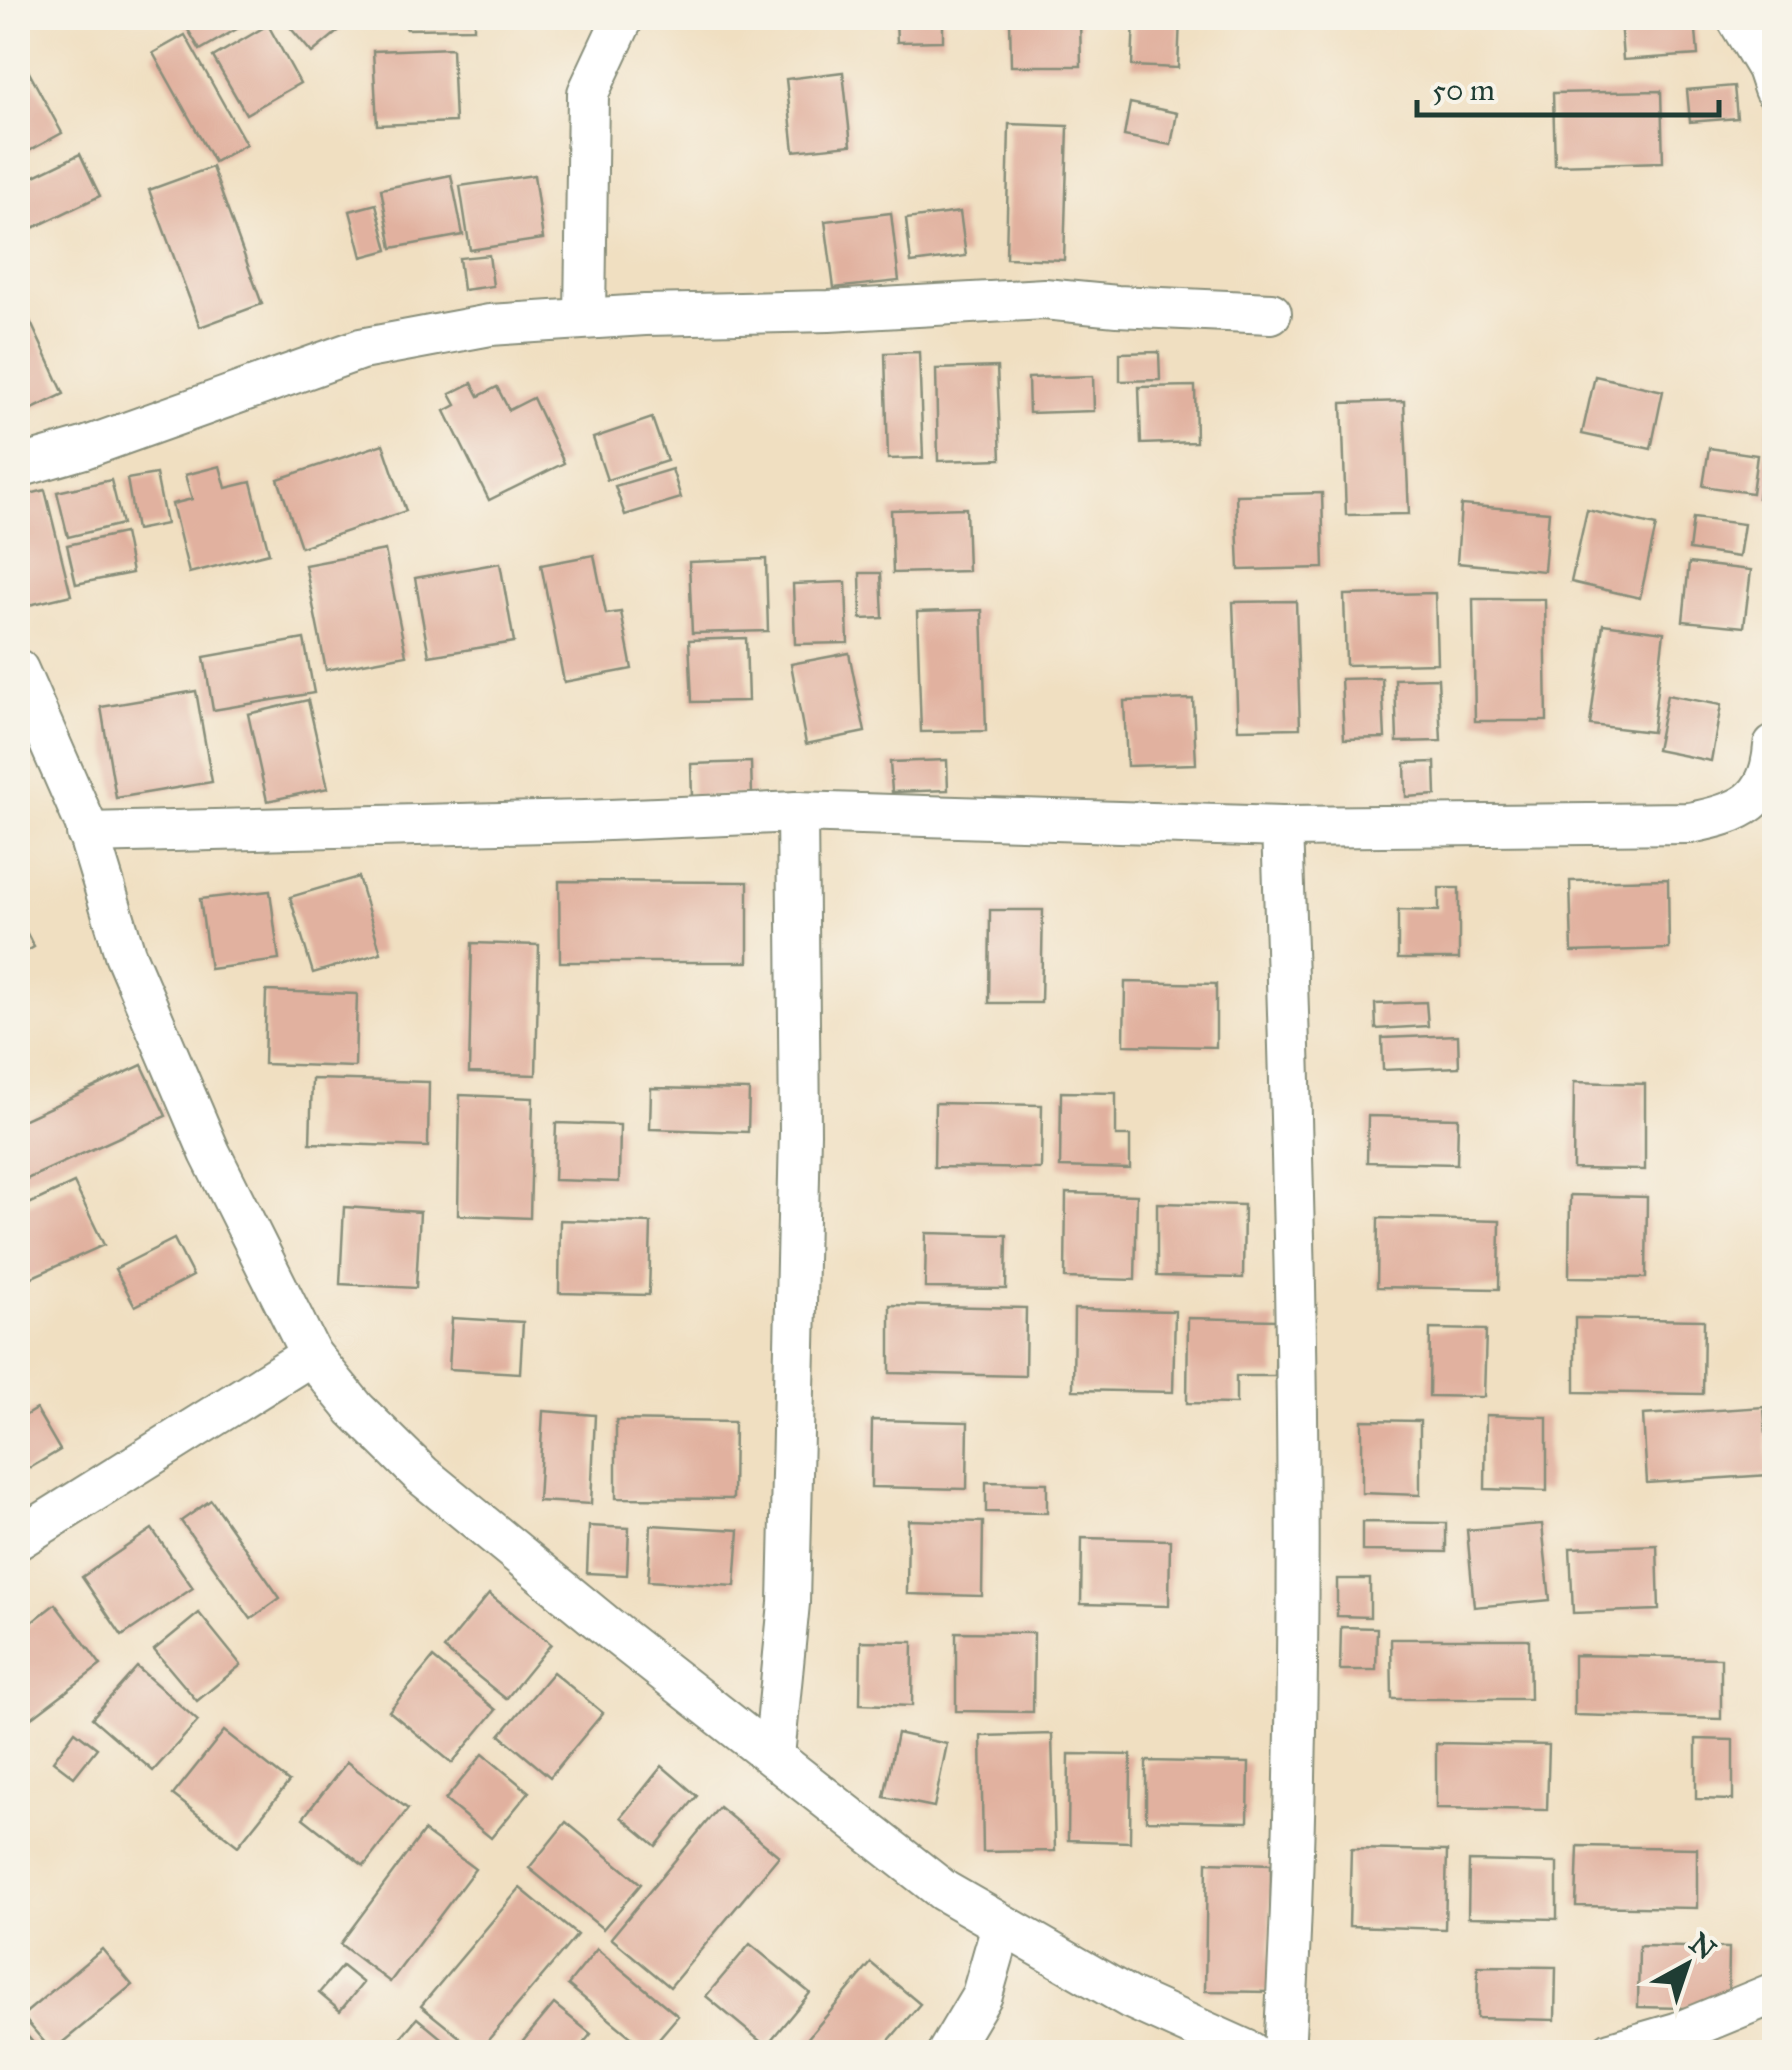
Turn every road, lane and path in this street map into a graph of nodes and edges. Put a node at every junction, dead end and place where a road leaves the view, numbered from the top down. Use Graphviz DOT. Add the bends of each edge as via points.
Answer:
graph roads {
  1 [pos="623,18"];
  2 [pos="1737,18"];
  3 [pos="1772,74"];
  4 [pos="1270,313"];
  5 [pos="585,318"];
  6 [pos="18,467"];
  7 [pos="18,670"];
  8 [pos="1774,746"];
  9 [pos="797,812"];
  10 [pos="1282,826"];
  11 [pos="87,832"];
  12 [pos="311,1355"];
  13 [pos="18,1539"];
  14 [pos="774,1756"];
  15 [pos="1002,1925"];
  16 [pos="1774,1992"];
  17 [pos="948,2052"];
  18 [pos="1250,2052"];
  19 [pos="1284,2052"];
  20 [pos="1611,2052"];
  1 -- 5 [label="street" via="588,94"];
  2 -- 3 [label="street"];
  4 -- 5 [label="street" via="1044,299"];
  5 -- 6 [label="street" via="490,325 360,350"];
  7 -- 11 [label="street"];
  8 -- 10 [label="street" via="1772,770 1758,796 1740,810 1690,823"];
  9 -- 10 [label="street"];
  9 -- 11 [label="street"];
  9 -- 14 [label="street" via="800,1133 790,1602"];
  10 -- 19 [label="street" via="1299,1542 1295,1876"];
  11 -- 12 [label="street" via="125,954 210,1153"];
  12 -- 13 [label="street"];
  12 -- 14 [label="street" via="422,1475"];
  14 -- 15 [label="street" via="944,1891"];
  15 -- 17 [label="street" via="982,1995"];
  15 -- 18 [label="street" via="1130,1998"];
  16 -- 20 [label="street"];
}
